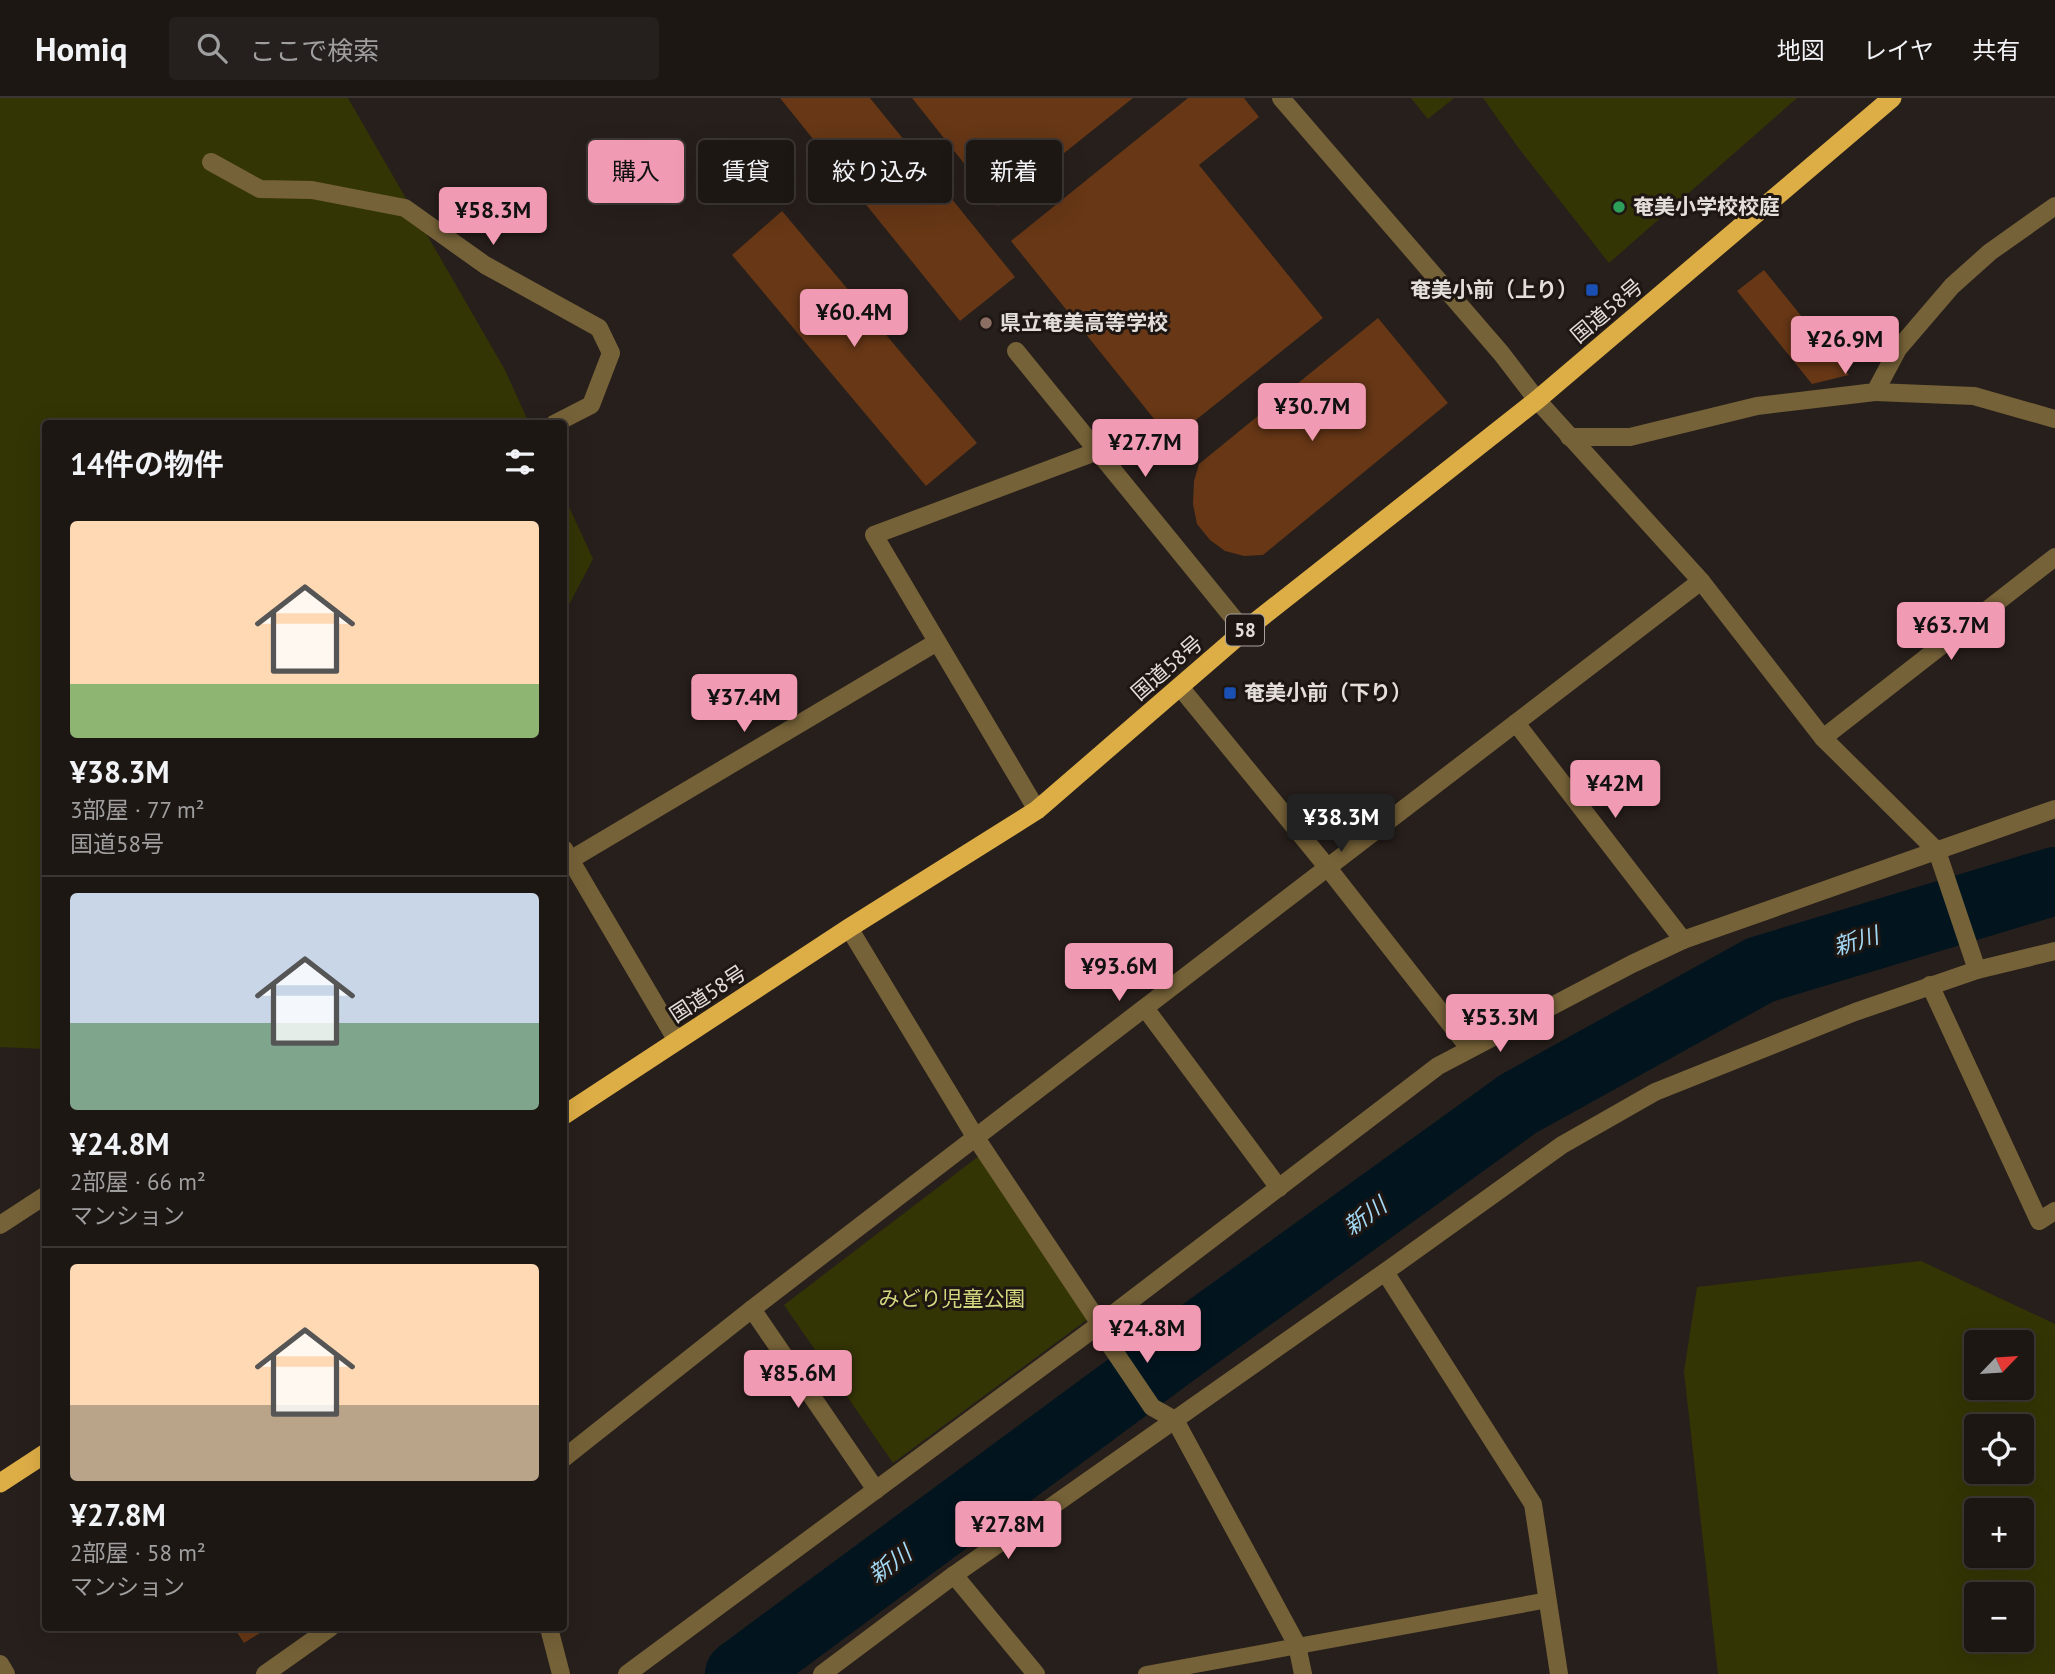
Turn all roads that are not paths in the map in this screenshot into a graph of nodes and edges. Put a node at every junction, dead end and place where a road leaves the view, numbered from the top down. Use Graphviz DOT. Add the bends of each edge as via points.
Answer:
graph roads {
  1 [pos="1281,98"];
  2 [pos="1892,98"];
  3 [pos="211,162"];
  4 [pos="2055,206"];
  5 [pos="1016,351"];
  6 [pos="1875,392"];
  7 [pos="1537,400"];
  8 [pos="2055,419"];
  9 [pos="562,420"];
  10 [pos="1569,436"];
  11 [pos="1098,451"];
  12 [pos="2055,557"];
  13 [pos="1701,581"];
  14 [pos="1244,631"];
  15 [pos="937,642"];
  16 [pos="1180,687"];
  17 [pos="1516,723"];
  18 [pos="1824,738"];
  19 [pos="2055,809"];
  20 [pos="1037,810"];
  21 [pos="1937,851"];
  22 [pos="567,854"];
  23 [pos="1328,868"];
  24 [pos="849,928"];
  25 [pos="1683,940"];
  26 [pos="2055,951"];
  27 [pos="1977,970"];
  28 [pos="1930,985"];
  29 [pos="1145,1008"];
  30 [pos="677,1041"];
  31 [pos="1469,1048"];
  32 [pos="567,1113"];
  33 [pos="976,1138"];
  34 [pos="1279,1188"];
  35 [pos="42,1198"];
  36 [pos="2055,1211"];
  37 [pos="0,1225"];
  38 [pos="1385,1272"];
  39 [pos="752,1309"];
  40 [pos="1100,1324"];
  41 [pos="1175,1420"];
  42 [pos="42,1456"];
  43 [pos="567,1456"];
  44 [pos="0,1483"];
  45 [pos="876,1490"];
  46 [pos="954,1575"];
  47 [pos="1548,1600"];
  48 [pos="326,1631"];
  49 [pos="550,1631"];
  50 [pos="1297,1645"];
  51 [pos="0,1664"];
  52 [pos="6,1674"];
  53 [pos="265,1674"];
  54 [pos="561,1674"];
  55 [pos="627,1674"];
  56 [pos="822,1674"];
  57 [pos="1036,1674"];
  58 [pos="1146,1674"];
  59 [pos="1303,1674"];
  60 [pos="1559,1674"];
  1 -- 7 [label="street"];
  2 -- 7 [label="highway, 国道58号 / 58"];
  3 -- 9 [label="street" via="260,189 312,190 405,208 485,265 599,328 611,353 591,405"];
  4 -- 6 [label="street" via="1990,252 1952,286 1898,349"];
  5 -- 11 [label="street"];
  6 -- 8 [label="street" via="1974,396"];
  6 -- 10 [label="street" via="1757,406 1630,437"];
  7 -- 10 [label="street"];
  7 -- 14 [label="highway, 国道58号 / 58"];
  10 -- 13 [label="street"];
  11 -- 14 [label="street"];
  11 -- 15 [label="street" via="874,535"];
  12 -- 18 [label="street"];
  13 -- 17 [label="street"];
  13 -- 18 [label="street"];
  14 -- 16 [label="highway, 国道58号 / 58"];
  15 -- 20 [label="street"];
  15 -- 22 [label="street"];
  16 -- 20 [label="highway, 国道58号 / 58"];
  16 -- 23 [label="street"];
  17 -- 23 [label="street"];
  17 -- 25 [label="street"];
  18 -- 21 [label="street"];
  19 -- 21 [label="street"];
  20 -- 24 [label="highway, 国道58号 / 58"];
  21 -- 25 [label="street"];
  21 -- 27 [label="street"];
  22 -- 30 [label="street"];
  23 -- 29 [label="street"];
  23 -- 31 [label="street"];
  24 -- 30 [label="highway, 国道58号 / 58"];
  24 -- 33 [label="street"];
  25 -- 31 [label="street"];
  26 -- 27 [label="street"];
  27 -- 28 [label="street"];
  28 -- 36 [label="street" via="2039,1221"];
  28 -- 38 [label="street" via="1656,1092 1562,1144"];
  29 -- 33 [label="street"];
  29 -- 34 [label="street"];
  30 -- 32 [label="highway, 国道58号 / 58"];
  31 -- 34 [label="street" via="1438,1066"];
  33 -- 39 [label="street"];
  33 -- 40 [label="street"];
  34 -- 40 [label="street"];
  35 -- 37 [label="street"];
  38 -- 41 [label="street"];
  38 -- 47 [label="street" via="1533,1504"];
  39 -- 43 [label="street"];
  39 -- 45 [label="street"];
  40 -- 41 [label="street" via="1152,1407"];
  40 -- 45 [label="street"];
  41 -- 46 [label="street"];
  41 -- 50 [label="street"];
  42 -- 44 [label="highway"];
  45 -- 55 [label="street"];
  46 -- 56 [label="street"];
  46 -- 57 [label="street"];
  47 -- 50 [label="lane"];
  47 -- 60 [label="street"];
  48 -- 53 [label="street"];
  49 -- 54 [label="street"];
  50 -- 58 [label="lane"];
  50 -- 59 [label="street"];
  51 -- 52 [label="street"];
}
